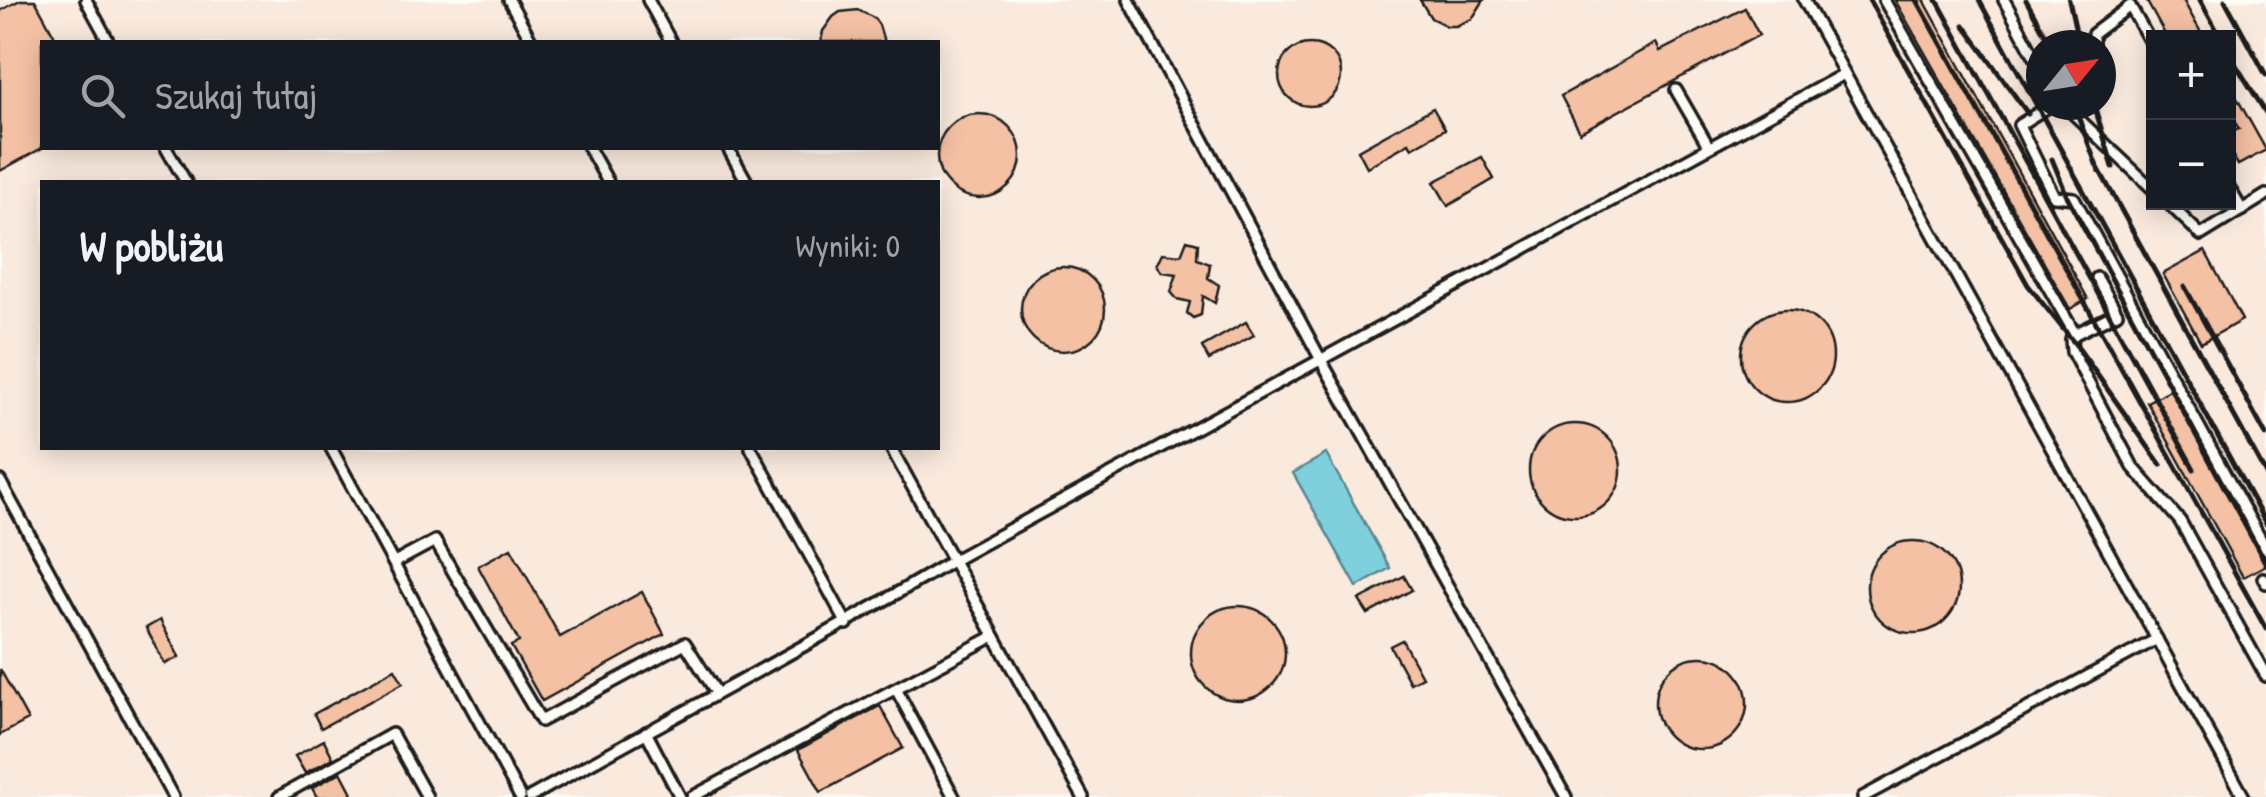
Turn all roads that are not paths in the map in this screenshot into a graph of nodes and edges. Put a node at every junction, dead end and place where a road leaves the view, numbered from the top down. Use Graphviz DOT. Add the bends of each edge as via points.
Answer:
graph roads {
  1 [pos="86,0"];
  2 [pos="509,0"];
  3 [pos="648,0"];
  4 [pos="1129,0"];
  5 [pos="1804,0"];
  6 [pos="1884,0"];
  7 [pos="2004,0"];
  8 [pos="2128,3"];
  9 [pos="2098,30"];
  10 [pos="2146,35"];
  11 [pos="108,40"];
  12 [pos="531,40"];
  13 [pos="670,40"];
  14 [pos="2026,40"];
  15 [pos="1844,74"];
  16 [pos="1676,90"];
  17 [pos="2027,120"];
  18 [pos="2080,120"];
  19 [pos="1709,147"];
  20 [pos="167,150"];
  21 [pos="590,150"];
  22 [pos="729,150"];
  23 [pos="185,180"];
  24 [pos="607,180"];
  25 [pos="746,180"];
  26 [pos="2146,182"];
  27 [pos="2266,195"];
  28 [pos="2236,200"];
  29 [pos="2175,210"];
  30 [pos="2242,210"];
  31 [pos="2098,278"];
  32 [pos="2074,334"];
  33 [pos="1321,360"];
  34 [pos="331,450"];
  35 [pos="752,450"];
  36 [pos="891,450"];
  37 [pos="0,481"];
  38 [pos="2266,549"];
  39 [pos="952,561"];
  40 [pos="394,563"];
  41 [pos="846,624"];
  42 [pos="994,636"];
  43 [pos="2157,639"];
  44 [pos="2266,676"];
  45 [pos="896,689"];
  46 [pos="716,692"];
  47 [pos="646,732"];
  48 [pos="173,797"];
  49 [pos="278,797"];
  50 [pos="427,797"];
  51 [pos="520,797"];
  52 [pos="530,797"];
  53 [pos="680,797"];
  54 [pos="692,797"];
  55 [pos="954,797"];
  56 [pos="1082,797"];
  57 [pos="1566,797"];
  58 [pos="1863,797"];
  59 [pos="2244,797"];
  1 -- 11 [label="lane"];
  2 -- 12 [label="lane"];
  3 -- 13 [label="lane"];
  4 -- 33 [label="lane"];
  5 -- 15 [label="lane"];
  6 -- 32 [label="lane"];
  7 -- 14 [label="lane"];
  8 -- 9 [label="lane"];
  8 -- 10 [label="lane"];
  15 -- 19 [label="lane"];
  15 -- 43 [label="lane"];
  16 -- 19 [label="lane"];
  17 -- 38 [label="lane" via="2019,125 2054,196 2074,198"];
  18 -- 26 [label="lane"];
  19 -- 33 [label="lane"];
  20 -- 23 [label="lane"];
  21 -- 24 [label="lane"];
  22 -- 25 [label="lane"];
  27 -- 30 [label="lane"];
  28 -- 30 [label="lane"];
  29 -- 30 [label="lane" via="2202,235"];
  31 -- 32 [label="lane" via="2116,313"];
  32 -- 44 [label="lane" via="2072,352 2133,467 2180,522"];
  33 -- 39 [label="lane"];
  33 -- 57 [label="lane"];
  34 -- 40 [label="lane"];
  35 -- 41 [label="lane"];
  36 -- 39 [label="lane"];
  37 -- 48 [label="lane"];
  39 -- 41 [label="lane"];
  39 -- 42 [label="lane"];
  40 -- 46 [label="lane" via="435,540 541,721 685,643"];
  40 -- 51 [label="lane"];
  41 -- 46 [label="lane"];
  42 -- 45 [label="lane"];
  42 -- 56 [label="lane"];
  43 -- 58 [label="lane"];
  43 -- 59 [label="lane"];
  45 -- 54 [label="lane"];
  45 -- 55 [label="lane"];
  46 -- 47 [label="lane"];
  47 -- 52 [label="lane"];
  47 -- 53 [label="lane"];
  49 -- 50 [label="lane" via="392,734"];
}
